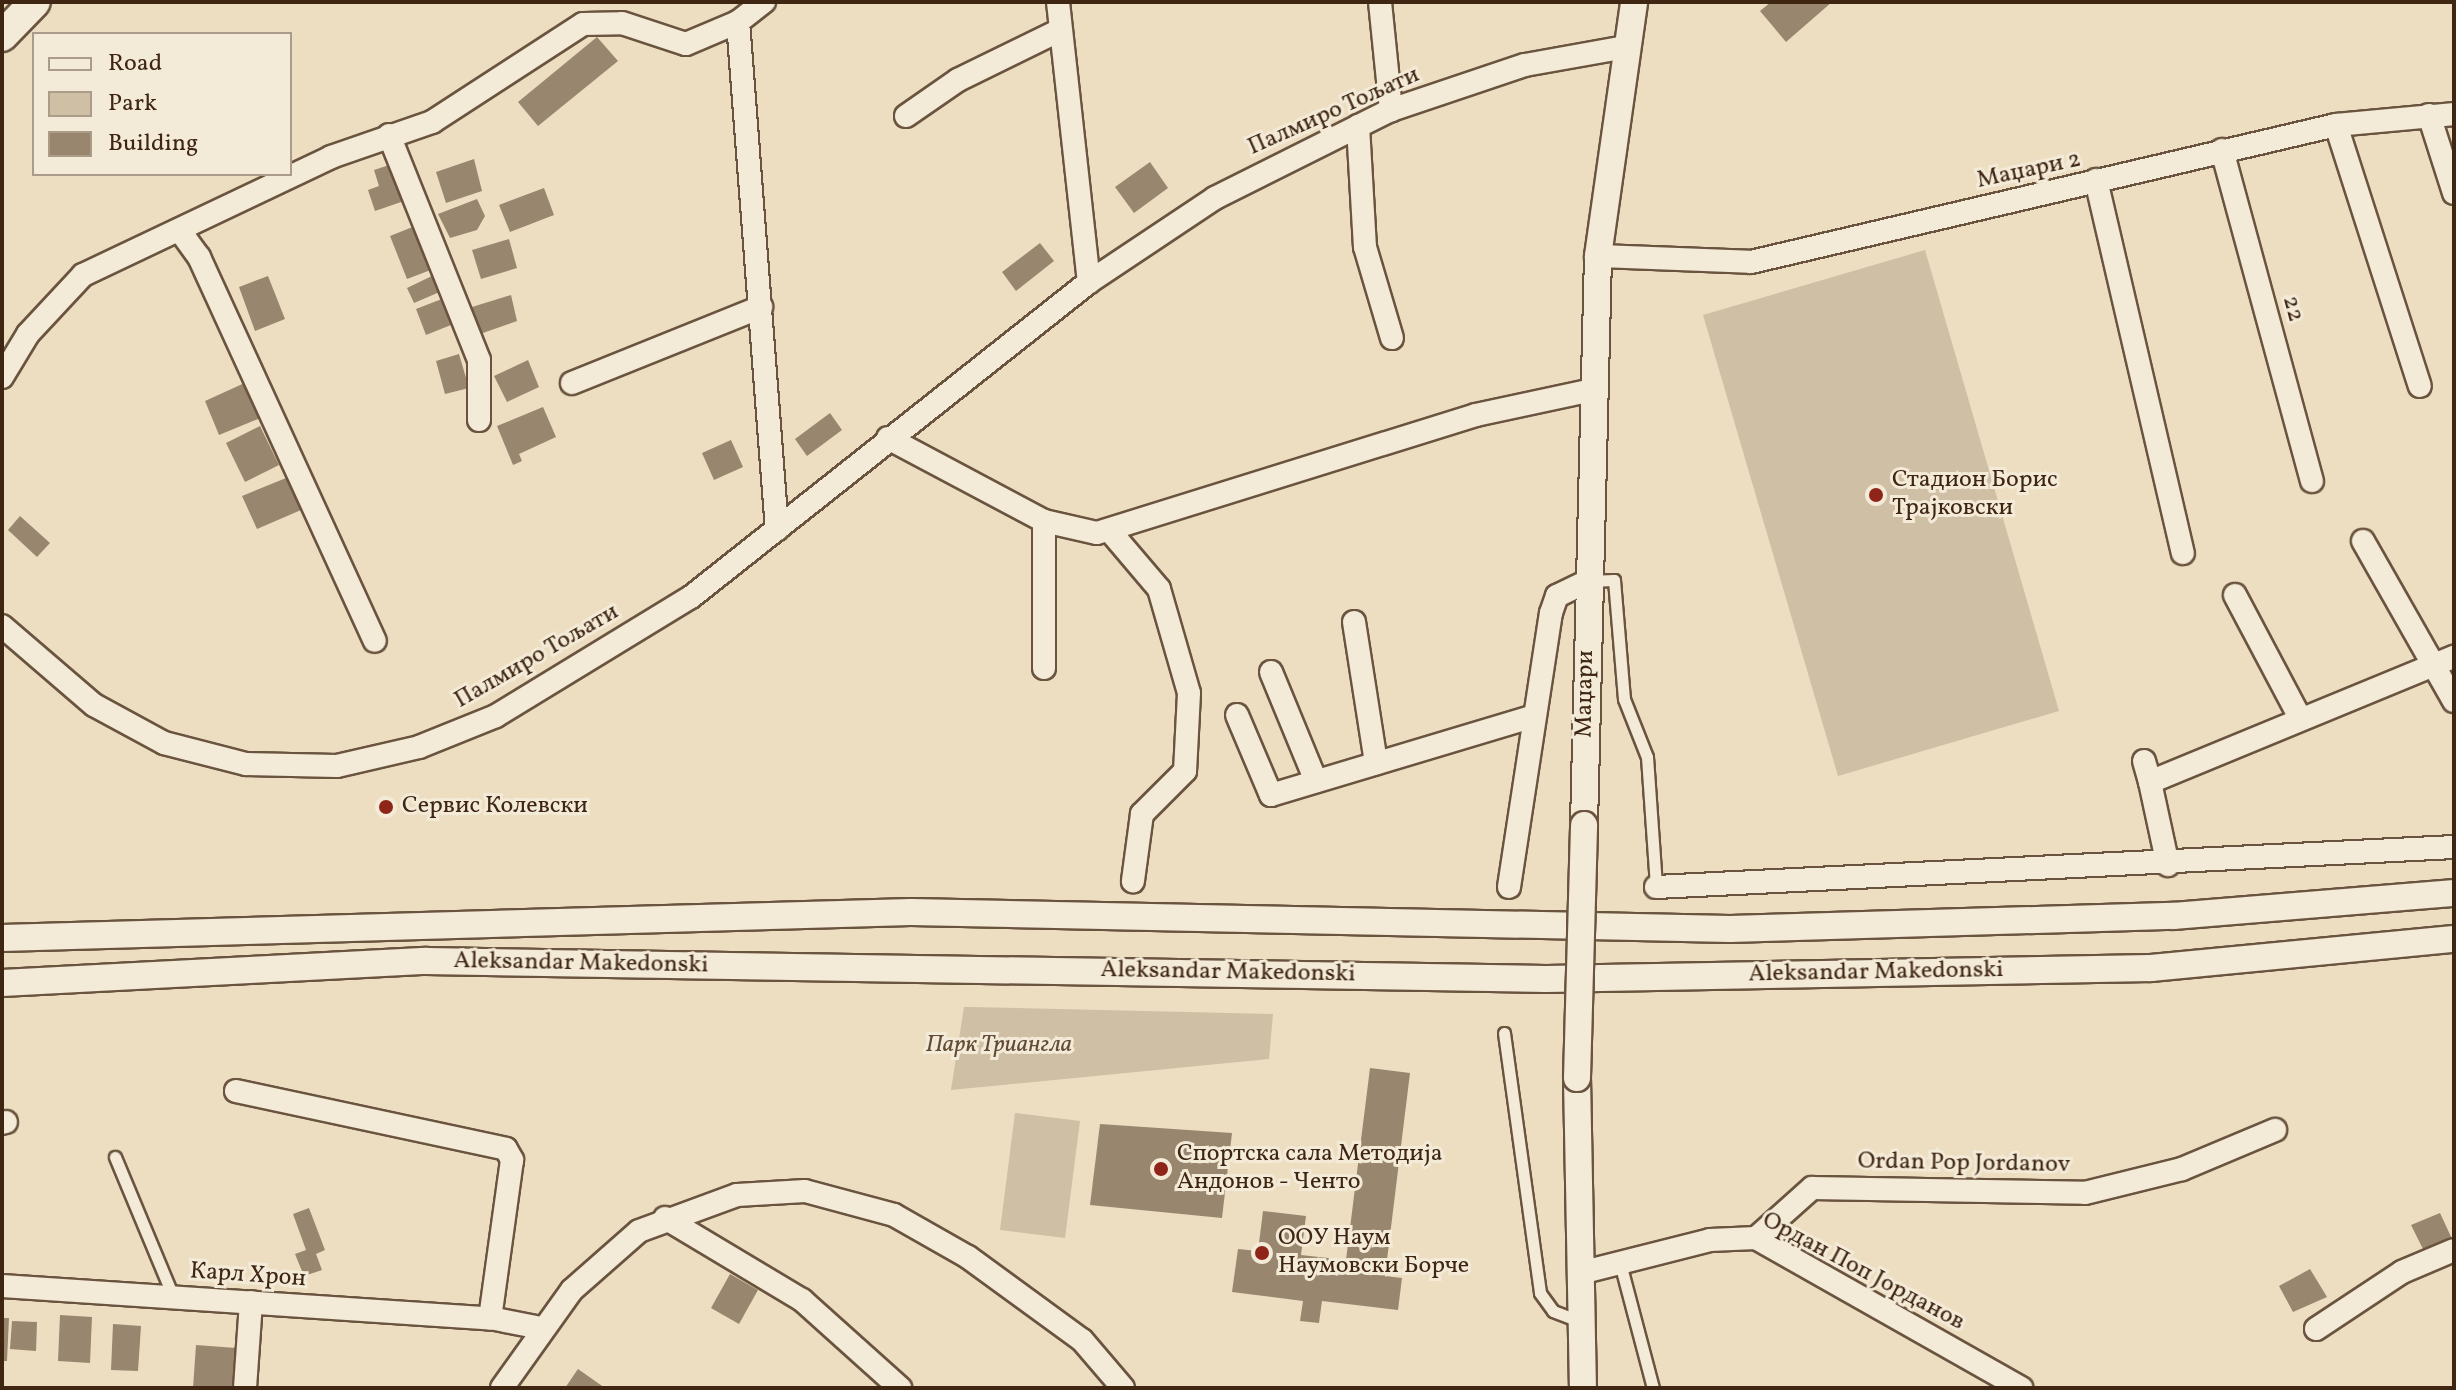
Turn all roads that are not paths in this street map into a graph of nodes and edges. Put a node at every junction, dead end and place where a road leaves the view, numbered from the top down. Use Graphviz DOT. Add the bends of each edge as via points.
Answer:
graph roads {
  1 [pos="35,2"];
  2 [pos="764,2"];
  3 [pos="1058,2"];
  4 [pos="1380,2"];
  5 [pos="1634,2"];
  6 [pos="738,22"];
  7 [pos="1060,30"];
  8 [pos="2,36"];
  9 [pos="1626,47"];
  10 [pos="1391,110"];
  11 [pos="2454,114"];
  12 [pos="2429,115"];
  13 [pos="906,116"];
  14 [pos="2336,125"];
  15 [pos="1358,126"];
  16 [pos="389,135"];
  17 [pos="2222,150"];
  18 [pos="2096,180"];
  19 [pos="2454,193"];
  20 [pos="180,231"];
  21 [pos="1598,256"];
  22 [pos="1089,282"];
  23 [pos="761,307"];
  24 [pos="1392,338"];
  25 [pos="2,377"];
  26 [pos="572,383"];
  27 [pos="2420,386"];
  28 [pos="1593,390"];
  29 [pos="479,420"];
  30 [pos="888,438"];
  31 [pos="2312,481"];
  32 [pos="1044,521"];
  33 [pos="777,530"];
  34 [pos="1109,530"];
  35 [pos="2363,541"];
  36 [pos="2183,553"];
  37 [pos="1588,581"];
  38 [pos="2235,595"];
  39 [pos="1354,622"];
  40 [pos="2,626"];
  41 [pos="375,641"];
  42 [pos="2444,661"];
  43 [pos="1044,668"];
  44 [pos="1271,672"];
  45 [pos="2454,701"];
  46 [pos="1237,715"];
  47 [pos="1534,716"];
  48 [pos="2300,718"];
  49 [pos="1376,763"];
  50 [pos="1316,781"];
  51 [pos="2454,847"];
  52 [pos="2168,865"];
  53 [pos="1133,881"];
  54 [pos="1509,887"];
  55 [pos="1656,887"];
  56 [pos="2454,893"];
  57 [pos="2,938"];
  58 [pos="2454,939"];
  59 [pos="2,983"];
  60 [pos="1504,1033"];
  61 [pos="236,1091"];
  62 [pos="2275,1130"];
  63 [pos="115,1157"];
  64 [pos="665,1218"];
  65 [pos="1756,1238"];
  66 [pos="2454,1250"];
  67 [pos="1620,1263"];
  68 [pos="1580,1273"];
  69 [pos="2,1286"];
  70 [pos="173,1296"];
  71 [pos="251,1302"];
  72 [pos="490,1318"];
  73 [pos="1582,1322"];
  74 [pos="541,1328"];
  75 [pos="2316,1329"];
  76 [pos="245,1388"];
  77 [pos="502,1388"];
  78 [pos="900,1388"];
  79 [pos="1123,1388"];
  80 [pos="1583,1388"];
  81 [pos="1653,1388"];
  82 [pos="2021,1388"];
  1 -- 8 [label="main road"];
  2 -- 6 [label="street"];
  3 -- 7 [label="street"];
  4 -- 10 [label="street"];
  5 -- 9 [label="street, Маџари"];
  6 -- 16 [label="street" via="686,44 622,23 583,24 471,100"];
  6 -- 23 [label="street"];
  7 -- 13 [label="street" via="958,80"];
  7 -- 22 [label="street"];
  9 -- 10 [label="street, Палмиро Тољати" via="1525,65"];
  9 -- 21 [label="street, Маџари"];
  10 -- 15 [label="street, Палмиро Тољати"];
  11 -- 12 [label="street"];
  12 -- 14 [label="street"];
  12 -- 19 [label="street"];
  14 -- 17 [label="street"];
  14 -- 27 [label="street"];
  15 -- 22 [label="street, Палмиро Тољати" via="1215,198"];
  15 -- 24 [label="street" via="1365,247"];
  16 -- 20 [label="street"];
  16 -- 29 [label="street" via="479,360"];
  17 -- 18 [label="street"];
  17 -- 31 [label="street, 22"];
  18 -- 21 [label="street, Маџари 2" via="1751,262"];
  18 -- 36 [label="street, Маџари 2"];
  20 -- 25 [label="street" via="83,275 28,334"];
  20 -- 41 [label="street" via="199,257"];
  21 -- 28 [label="street, Маџари"];
  22 -- 30 [label="street, Палмиро Тољати"];
  23 -- 26 [label="street"];
  23 -- 33 [label="street"];
  28 -- 34 [label="street" via="1476,415"];
  28 -- 37 [label="street, Маџари"];
  30 -- 32 [label="street"];
  30 -- 33 [label="street, Палмиро Тољати"];
  32 -- 34 [label="street" via="1082,532"];
  32 -- 43 [label="street"];
  33 -- 40 [label="street, Палмиро Тољати" via="691,597 496,716 419,747 337,766 246,764 164,743 94,705"];
  34 -- 53 [label="street" via="1159,589 1189,693 1185,771 1142,814"];
  35 -- 42 [label="street"];
  37 -- 47 [label="street" via="1557,596"];
  37 -- 55 [label="lane" via="1614,580 1624,699 1647,757"];
  37 -- 68 [label="street, Маџари, bridge" via="1577,1078"];
  38 -- 48 [label="street"];
  39 -- 49 [label="street"];
  42 -- 45 [label="street"];
  42 -- 48 [label="street"];
  44 -- 50 [label="street"];
  46 -- 50 [label="street" via="1271,795"];
  47 -- 49 [label="street"];
  47 -- 54 [label="street"];
  48 -- 52 [label="street" via="2147,771"];
  49 -- 50 [label="street"];
  51 -- 52 [label="street"];
  52 -- 55 [label="street"];
  56 -- 57 [label="street, Aleksandar Makedonski" via="2174,916 1746,929 911,912"];
  58 -- 59 [label="street, Aleksandar Makedonski" via="2135,969 1546,979 426,961"];
  60 -- 73 [label="lane" via="1540,1293 1553,1311"];
  61 -- 72 [label="street" via="506,1149 512,1160"];
  62 -- 65 [label="street, Ordan Pop Jordanov" via="2182,1169 2085,1193 1812,1188"];
  63 -- 70 [label="lane"];
  64 -- 74 [label="street" via="613,1250"];
  64 -- 78 [label="street" via="802,1300"];
  64 -- 79 [label="street" via="737,1195 805,1191 894,1215 968,1257 1082,1340"];
  65 -- 67 [label="street, Ордан Поп Јорданов" via="1710,1240"];
  65 -- 82 [label="street, Ордан Поп Јорданов"];
  66 -- 75 [label="street" via="2402,1272"];
  67 -- 68 [label="street, Ордан Поп Јорданов"];
  67 -- 81 [label="lane"];
  68 -- 73 [label="street, Маџари"];
  69 -- 70 [label="street, Карл Хрон"];
  70 -- 71 [label="street, Карл Хрон"];
  71 -- 72 [label="street, Карл Хрон"];
  71 -- 76 [label="street"];
  72 -- 74 [label="street, Карл Хрон"];
  73 -- 80 [label="street, Маџари"];
  74 -- 77 [label="street"];
}
